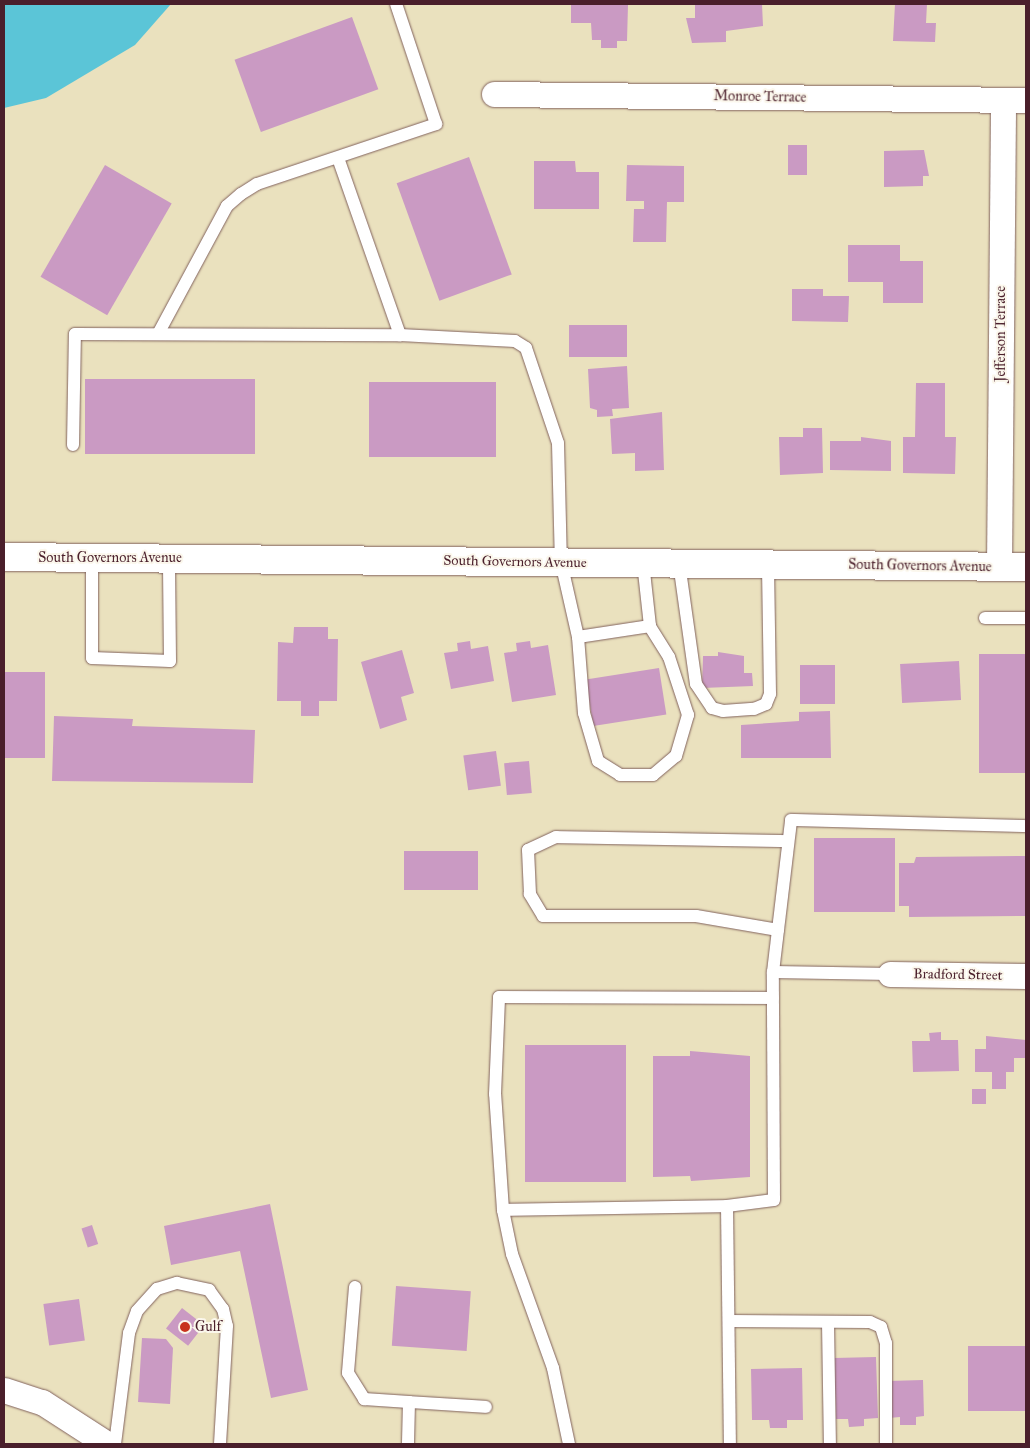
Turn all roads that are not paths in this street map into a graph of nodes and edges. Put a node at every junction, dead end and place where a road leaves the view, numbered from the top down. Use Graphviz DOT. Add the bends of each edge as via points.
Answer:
graph roads {
  1 [pos="396,4"];
  2 [pos="494,94"];
  3 [pos="1015,100"];
  4 [pos="338,158"];
  5 [pos="158,334"];
  6 [pos="400,335"];
  7 [pos="73,445"];
  8 [pos="4,557"];
  9 [pos="92,558"];
  10 [pos="169,558"];
  11 [pos="561,562"];
  12 [pos="643,563"];
  13 [pos="679,563"];
  14 [pos="768,565"];
  15 [pos="1000,567"];
  16 [pos="1026,567"];
  17 [pos="985,618"];
  18 [pos="1026,618"];
  19 [pos="650,626"];
  20 [pos="578,637"];
  21 [pos="1026,826"];
  22 [pos="788,841"];
  23 [pos="778,930"];
  24 [pos="773,972"];
  25 [pos="890,974"];
  26 [pos="1026,976"];
  27 [pos="773,998"];
  28 [pos="727,1206"];
  29 [pos="504,1210"];
  30 [pos="355,1287"];
  31 [pos="729,1322"];
  32 [pos="828,1322"];
  33 [pos="4,1390"];
  34 [pos="409,1402"];
  35 [pos="486,1407"];
  36 [pos="107,1444"];
  37 [pos="115,1444"];
  38 [pos="220,1444"];
  39 [pos="408,1444"];
  40 [pos="569,1444"];
  41 [pos="730,1444"];
  42 [pos="830,1444"];
  43 [pos="886,1444"];
  1 -- 4 [label="lane" via="436,124"];
  2 -- 3 [label="street, Monroe Terrace"];
  3 -- 15 [label="street, Jefferson Terrace"];
  4 -- 5 [label="lane" via="257,184 227,206"];
  4 -- 6 [label="lane"];
  5 -- 6 [label="lane"];
  5 -- 7 [label="lane" via="75,334"];
  6 -- 11 [label="lane" via="503,339 526,348 558,443"];
  8 -- 9 [label="main road, South Governors Avenue"];
  9 -- 10 [label="main road, South Governors Avenue"];
  9 -- 10 [label="lane" via="92,658 170,661"];
  10 -- 11 [label="main road, South Governors Avenue"];
  11 -- 12 [label="main road, South Governors Avenue"];
  11 -- 20 [label="lane"];
  12 -- 13 [label="main road, South Governors Avenue"];
  12 -- 19 [label="lane"];
  13 -- 14 [label="main road, South Governors Avenue"];
  13 -- 14 [label="lane" via="696,684 702,698 723,711 754,709 766,704 770,694"];
  14 -- 15 [label="main road, South Governors Avenue"];
  15 -- 16 [label="main road, South Governors Avenue"];
  17 -- 18 [label="lane"];
  19 -- 20 [label="lane"];
  19 -- 20 [label="lane" via="669,657 688,716 676,756 653,775 620,774 598,761 584,712"];
  21 -- 22 [label="lane" via="791,820"];
  22 -- 23 [label="lane"];
  22 -- 23 [label="lane" via="556,837 528,850 530,894 543,916 696,916"];
  23 -- 24 [label="lane"];
  24 -- 25 [label="lane"];
  24 -- 27 [label="lane"];
  25 -- 26 [label="street, Bradford Street"];
  27 -- 28 [label="lane" via="774,1200"];
  27 -- 29 [label="lane" via="499,997 495,1094"];
  28 -- 29 [label="lane"];
  28 -- 31 [label="lane"];
  29 -- 40 [label="lane" via="512,1254 553,1368"];
  30 -- 34 [label="lane" via="348,1373 354,1388 364,1399"];
  31 -- 32 [label="lane"];
  31 -- 41 [label="lane"];
  32 -- 42 [label="lane"];
  32 -- 43 [label="lane" via="870,1322 881,1327 886,1342"];
  33 -- 36 [label="street" via="42,1402"];
  34 -- 35 [label="lane"];
  34 -- 39 [label="lane"];
  37 -- 38 [label="lane" via="129,1334 137,1311 157,1289 176,1283 209,1290 223,1309 227,1326"];
}
